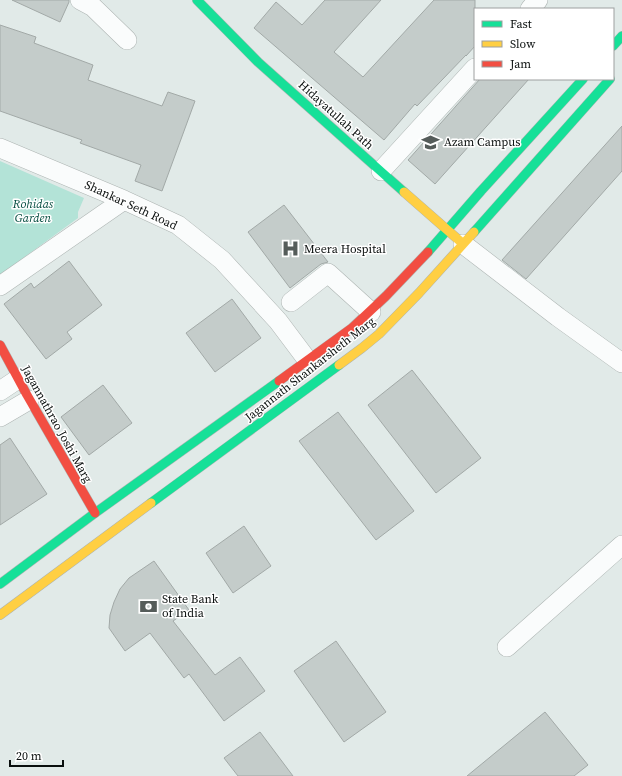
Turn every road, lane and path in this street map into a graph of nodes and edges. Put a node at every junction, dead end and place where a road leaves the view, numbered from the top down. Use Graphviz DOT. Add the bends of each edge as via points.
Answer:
graph roads {
  1 [pos="197,0"];
  2 [pos="538,0"];
  3 [pos="91,2"];
  4 [pos="531,8"];
  5 [pos="622,36"];
  6 [pos="127,40"];
  7 [pos="614,45"];
  8 [pos="474,69"];
  9 [pos="582,80"];
  10 [pos="609,80"];
  11 [pos="0,148"];
  12 [pos="381,171"];
  13 [pos="124,200"];
  14 [pos="447,230"];
  15 [pos="463,244"];
  16 [pos="0,286"];
  17 [pos="291,302"];
  18 [pos="372,323"];
  19 [pos="0,345"];
  20 [pos="308,361"];
  21 [pos="622,363"];
  22 [pos="18,379"];
  23 [pos="0,390"];
  24 [pos="29,400"];
  25 [pos="0,417"];
  26 [pos="95,514"];
  27 [pos="622,545"];
  28 [pos="0,584"];
  29 [pos="0,615"];
  30 [pos="507,647"];
  1 -- 12 [label="main road, Hidayatullah Path" via="258,62"];
  2 -- 4 [label="street"];
  3 -- 6 [label="street"];
  5 -- 7 [label="main road"];
  8 -- 12 [label="street"];
  9 -- 14 [label="main road, Jagannath Shankarsheth Marg"];
  10 -- 15 [label="main road, Jagannath Shankarsheth Marg"];
  11 -- 13 [label="street, Shankar Seth Road"];
  12 -- 14 [label="main road, Hidayatullah Path"];
  13 -- 16 [label="street"];
  13 -- 20 [label="street, Shankar Seth Road" via="178,225 222,260 278,321"];
  14 -- 15 [label="main road, Hidayatullah Path"];
  14 -- 18 [label="main road, Jagannath Shankarsheth Marg"];
  15 -- 18 [label="main road, Jagannath Shankarsheth Marg" via="443,267"];
  15 -- 21 [label="street"];
  17 -- 18 [label="street" via="328,273"];
  18 -- 20 [label="main road, Jagannath Shankarsheth Marg" via="352,328"];
  18 -- 29 [label="main road, Jagannath Shankarsheth Marg" via="362,348"];
  19 -- 22 [label="main road, Jagannathrao Joshi Marg"];
  20 -- 26 [label="main road, Jagannath Shankarsheth Marg"];
  22 -- 23 [label="street"];
  22 -- 24 [label="main road, Jagannathrao Joshi Marg"];
  24 -- 25 [label="street"];
  24 -- 26 [label="main road, Jagannathrao Joshi Marg"];
  26 -- 28 [label="main road, Jagannath Shankarsheth Marg"];
  27 -- 30 [label="street"];
}
